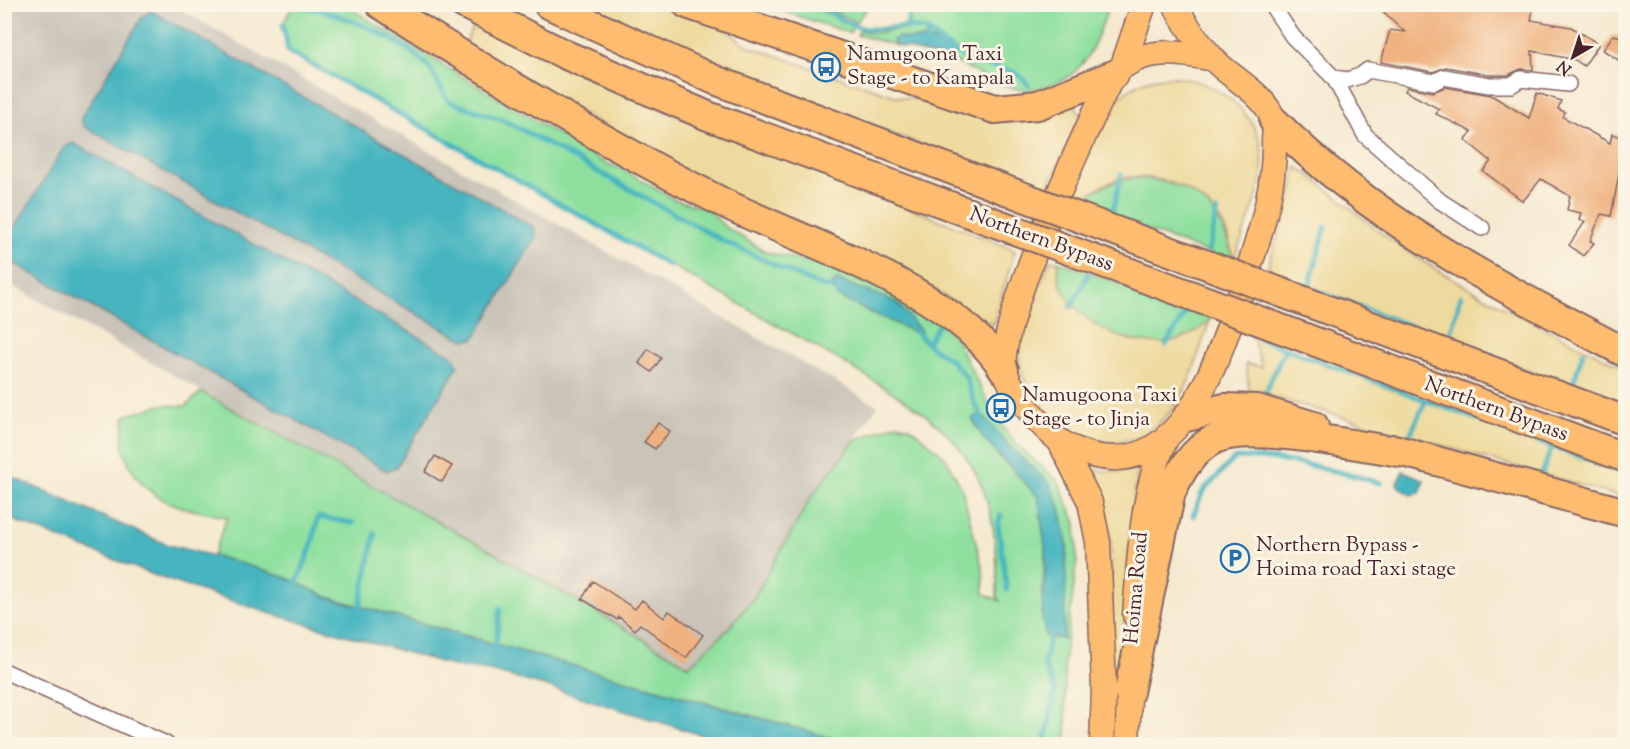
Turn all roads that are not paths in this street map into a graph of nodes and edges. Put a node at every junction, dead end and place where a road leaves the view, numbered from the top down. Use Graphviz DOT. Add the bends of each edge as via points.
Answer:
graph roads {
  1 [pos="380,4"];
  2 [pos="464,4"];
  3 [pos="548,4"];
  4 [pos="687,4"];
  5 [pos="1144,4"];
  6 [pos="1175,4"];
  7 [pos="1271,4"];
  8 [pos="1214,60"];
  9 [pos="1118,70"];
  10 [pos="1334,78"];
  11 [pos="1568,84"];
  12 [pos="1274,121"];
  13 [pos="1482,228"];
  14 [pos="1626,353"];
  15 [pos="1004,369"];
  16 [pos="1626,421"];
  17 [pos="1177,427"];
  18 [pos="1060,442"];
  19 [pos="1412,454"];
  20 [pos="1626,458"];
  21 [pos="1626,513"];
  22 [pos="4,671"];
  23 [pos="1116,690"];
  24 [pos="166,744"];
  25 [pos="1102,744"];
  26 [pos="1126,744"];
  1 -- 15 [label="highway" via="580,126 716,199 901,284 948,310 993,351"];
  2 -- 20 [label="highway, Northern Bypass, bridge" via="566,55 708,116"];
  3 -- 16 [label="highway, Northern Bypass, bridge" via="715,80"];
  4 -- 9 [label="highway" via="995,109 1038,105"];
  5 -- 9 [label="main road"];
  6 -- 8 [label="main road"];
  7 -- 10 [label="street" via="1293,37"];
  8 -- 9 [label="main road" via="1180,52 1157,52"];
  8 -- 12 [label="main road" via="1253,92"];
  9 -- 15 [label="main road" via="1076,152 1009,321"];
  10 -- 11 [label="street" via="1347,80 1368,69 1434,82 1444,77 1489,85 1511,85 1521,79"];
  10 -- 13 [label="street" via="1365,135 1440,201"];
  12 -- 14 [label="highway" via="1336,177 1410,231"];
  12 -- 17 [label="main road, Hoima Road" via="1272,185 1258,239 1199,399"];
  15 -- 18 [label="main road" via="1037,421"];
  17 -- 18 [label="main road" via="1139,454 1111,460"];
  17 -- 19 [label="highway" via="1224,408 1257,409"];
  17 -- 23 [label="main road, Hoima Road" via="1150,481"];
  18 -- 23 [label="main road" via="1090,502"];
  19 -- 21 [label="highway"];
  19 -- 23 [label="highway" via="1258,433 1230,433 1196,452 1171,492"];
  22 -- 24 [label="street"];
  23 -- 25 [label="main road, Hoima Road"];
  23 -- 26 [label="main road, Hoima Road"];
}
